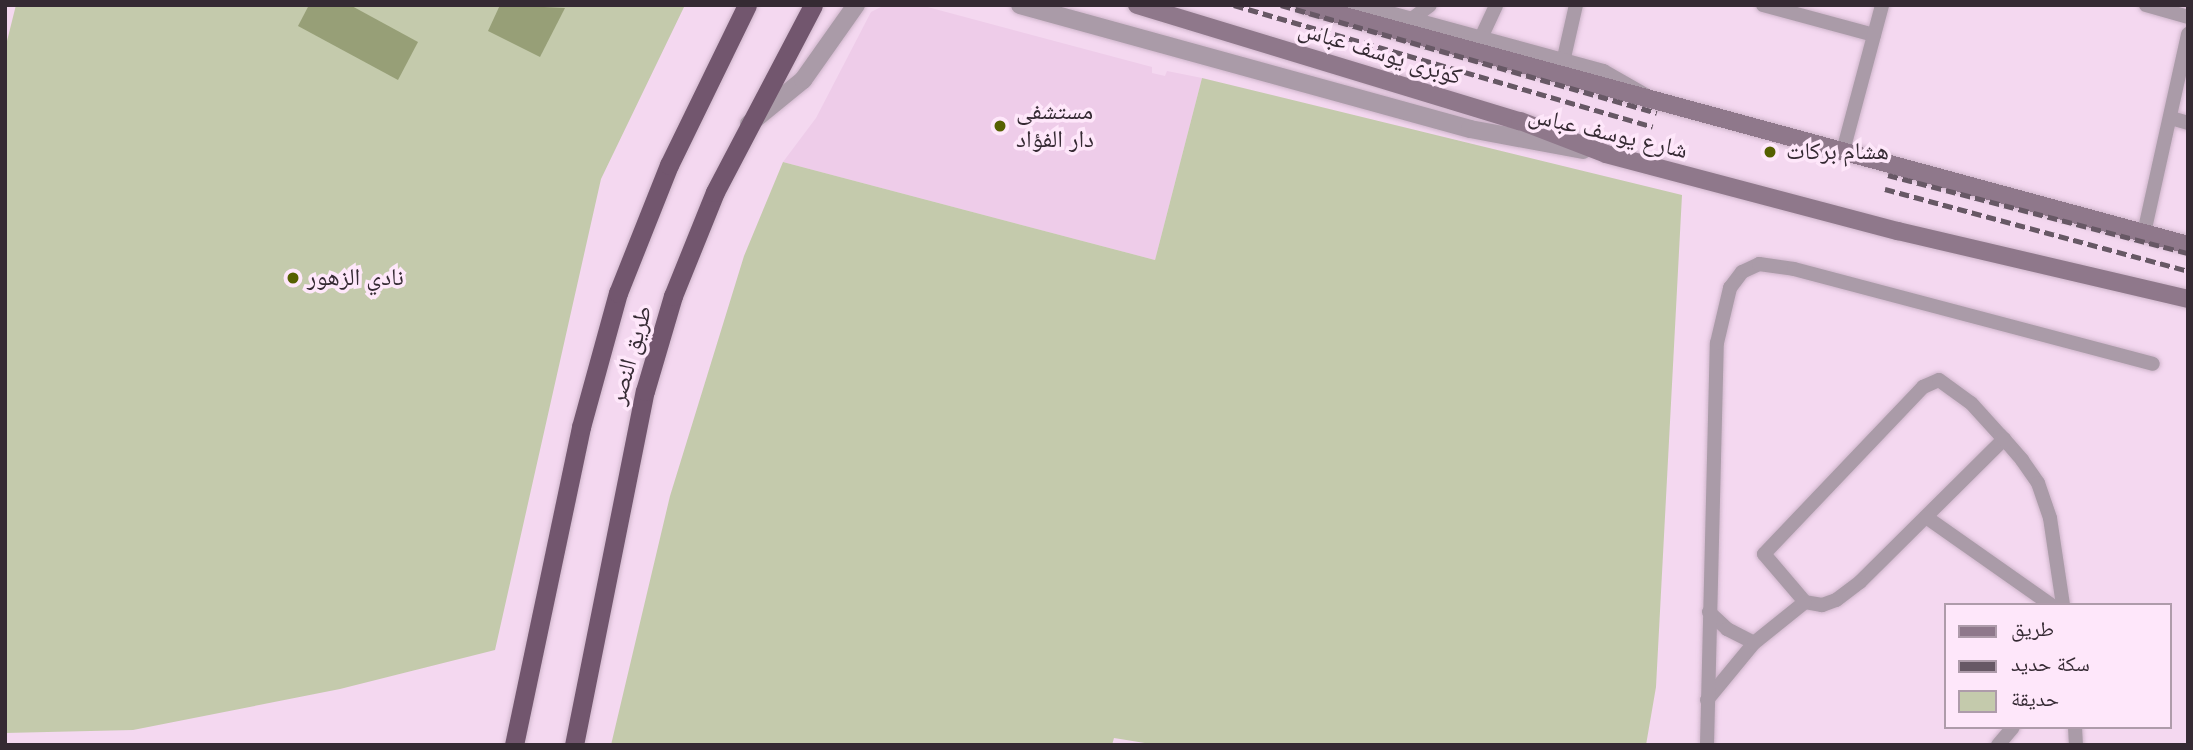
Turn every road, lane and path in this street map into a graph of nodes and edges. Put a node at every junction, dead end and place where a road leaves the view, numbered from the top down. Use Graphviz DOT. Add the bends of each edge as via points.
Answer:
graph roads {
  1 [pos="747,5"];
  2 [pos="813,5"];
  3 [pos="856,5"];
  4 [pos="1020,5"];
  5 [pos="1137,5"];
  6 [pos="1304,5"];
  7 [pos="1353,5"];
  8 [pos="1430,5"];
  9 [pos="1496,5"];
  10 [pos="1576,5"];
  11 [pos="1763,5"];
  12 [pos="1882,5"];
  13 [pos="2146,5"];
  14 [pos="1795,9"];
  15 [pos="2185,13"];
  16 [pos="1409,21"];
  17 [pos="2188,34"];
  18 [pos="1874,36"];
  19 [pos="1480,40"];
  20 [pos="1563,62"];
  21 [pos="1650,101"];
  22 [pos="2171,118"];
  23 [pos="2188,123"];
  24 [pos="746,126"];
  25 [pos="1843,150"];
  26 [pos="1606,154"];
  27 [pos="2144,233"];
  28 [pos="2188,245"];
  29 [pos="2188,299"];
  30 [pos="2153,364"];
  31 [pos="2004,439"];
  32 [pos="1926,517"];
  33 [pos="1805,601"];
  34 [pos="2048,603"];
  35 [pos="2063,603"];
  36 [pos="1709,612"];
  37 [pos="1754,643"];
  38 [pos="1707,700"];
  39 [pos="2011,729"];
  40 [pos="514,745"];
  41 [pos="574,745"];
  42 [pos="1707,745"];
  43 [pos="1998,745"];
  1 -- 40 [label="highway, طريق النصر" via="669,164 618,293 581,427"];
  2 -- 24 [label="highway, طريق النصر"];
  3 -- 24 [label="street" via="803,80"];
  4 -- 26 [label="street, شارع يوسف عباس" via="1469,129"];
  5 -- 26 [label="main road, كوبرى يوسف عباس" via="1520,121"];
  6 -- 21 [label="main road, كوبرى يوسف عباس"];
  7 -- 16 [label="street, شارع يوسف عباس"];
  8 -- 16 [label="street"];
  9 -- 19 [label="street"];
  10 -- 20 [label="street"];
  11 -- 14 [label="street"];
  12 -- 18 [label="street"];
  13 -- 15 [label="street"];
  14 -- 18 [label="street"];
  16 -- 19 [label="street, شارع يوسف عباس"];
  17 -- 22 [label="street"];
  18 -- 25 [label="street"];
  19 -- 20 [label="street, شارع يوسف عباس"];
  20 -- 21 [label="street, شارع يوسف عباس" via="1616,78"];
  21 -- 25 [label="main road, شارع يوسف عباس"];
  22 -- 23 [label="street"];
  22 -- 27 [label="street"];
  24 -- 41 [label="highway, طريق النصر" via="689,254 645,391"];
  25 -- 27 [label="main road, شارع يوسف عباس"];
  26 -- 29 [label="main road, شارع يوسف عباس" via="1898,231"];
  27 -- 28 [label="main road, شارع يوسف عباس"];
  30 -- 36 [label="street" via="1794,269 1750,267 1730,288 1717,343"];
  31 -- 32 [label="street"];
  31 -- 33 [label="street" via="1946,382 1933,381 1923,387 1764,554"];
  31 -- 35 [label="street" via="2045,498"];
  32 -- 33 [label="street" via="1847,594 1822,604"];
  32 -- 34 [label="street"];
  33 -- 37 [label="street"];
  36 -- 37 [label="street" via="1727,629"];
  36 -- 38 [label="street"];
  37 -- 38 [label="street"];
  38 -- 42 [label="street"];
  39 -- 43 [label="street"];
}
